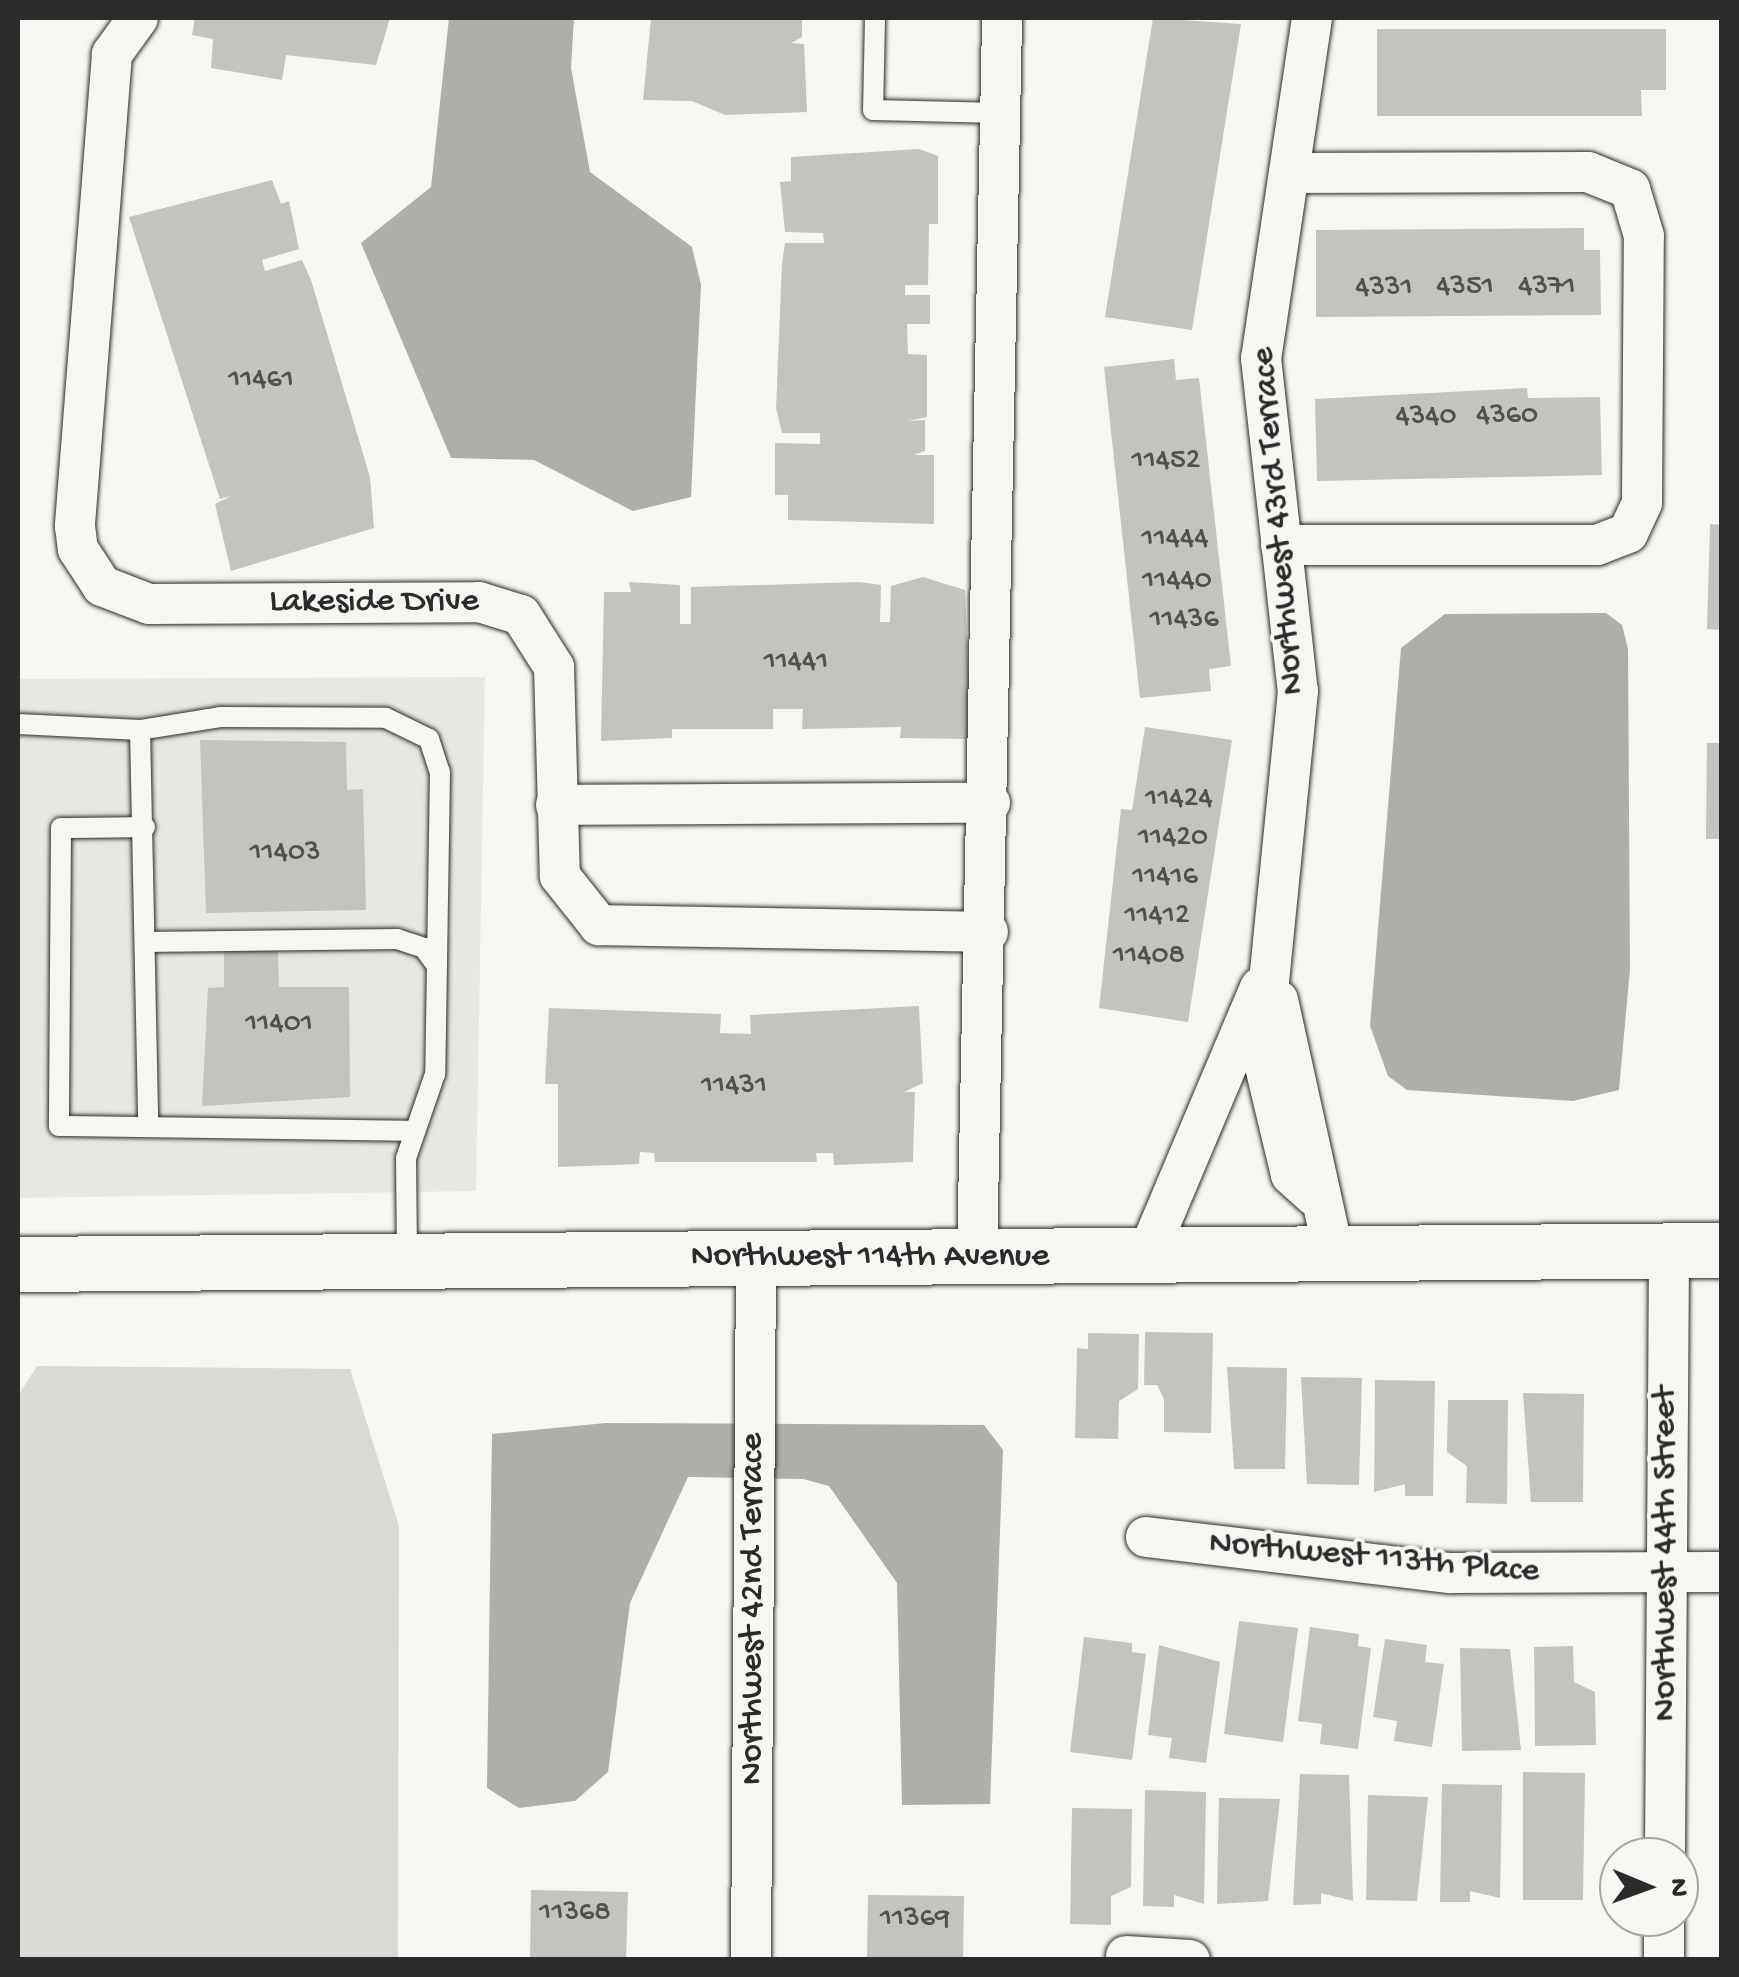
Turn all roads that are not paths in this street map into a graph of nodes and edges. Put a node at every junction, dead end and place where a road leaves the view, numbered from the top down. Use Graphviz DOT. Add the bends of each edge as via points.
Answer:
graph roads {
  1 [pos="138,18"];
  2 [pos="874,18"];
  3 [pos="1002,18"];
  4 [pos="1312,18"];
  5 [pos="109,36"];
  6 [pos="1000,113"];
  7 [pos="1289,172"];
  8 [pos="1281,545"];
  9 [pos="18,724"];
  10 [pos="140,730"];
  11 [pos="990,803"];
  12 [pos="556,805"];
  13 [pos="145,827"];
  14 [pos="988,932"];
  15 [pos="145,942"];
  16 [pos="436,966"];
  17 [pos="1271,967"];
  18 [pos="1273,1112"];
  19 [pos="1204,1113"];
  20 [pos="148,1126"];
  21 [pos="414,1130"];
  22 [pos="1314,1196"];
  23 [pos="1695,1250"];
  24 [pos="1334,1254"];
  25 [pos="1147,1255"];
  26 [pos="977,1257"];
  27 [pos="756,1259"];
  28 [pos="406,1261"];
  29 [pos="18,1264"];
  30 [pos="1146,1537"];
  31 [pos="1722,1572"];
  32 [pos="1667,1574"];
  33 [pos="1664,1837"];
  34 [pos="1126,1956"];
  35 [pos="751,1960"];
  36 [pos="1190,1960"];
  1 -- 5 [label="street"];
  2 -- 6 [label="lane" via="873,110"];
  3 -- 6 [label="street"];
  4 -- 7 [label="street, Northwest 43rd Terrace"];
  5 -- 12 [label="street, Lakeside Drive" via="75,526 83,560 109,591 142,603 479,602 515,611 552,658"];
  6 -- 11 [label="street"];
  7 -- 8 [label="street, Northwest 43rd Terrace" via="1261,358"];
  7 -- 8 [label="street" via="1588,172 1630,189 1644,242 1642,503 1628,533 1597,545"];
  8 -- 17 [label="street, Northwest 43rd Terrace" via="1298,691"];
  9 -- 10 [label="lane"];
  10 -- 13 [label="lane"];
  10 -- 16 [label="lane" via="220,716 386,718 422,733 440,762"];
  11 -- 12 [label="street"];
  11 -- 14 [label="street"];
  12 -- 14 [label="street, Lakeside Drive" via="567,894 616,931"];
  13 -- 15 [label="lane"];
  13 -- 20 [label="lane" via="60,828 60,1126"];
  14 -- 26 [label="street"];
  15 -- 16 [label="lane" via="398,939 424,948"];
  15 -- 20 [label="lane"];
  16 -- 21 [label="lane" via="435,1074"];
  17 -- 18 [label="street, Northwest 43rd Terrace" via="1262,1054"];
  17 -- 19 [label="street, Northwest 43rd Terrace"];
  17 -- 22 [label="street, Northwest 43rd Terrace" via="1318,1168"];
  18 -- 19 [label="street"];
  18 -- 22 [label="street, Northwest 43rd Terrace" via="1291,1175"];
  19 -- 25 [label="street, Northwest 43rd Terrace"];
  20 -- 21 [label="lane"];
  21 -- 28 [label="lane"];
  22 -- 24 [label="street, Northwest 43rd Terrace"];
  23 -- 24 [label="street, Northwest 114th Avenue"];
  23 -- 32 [label="street, Northwest 44th Street"];
  24 -- 25 [label="street, Northwest 114th Avenue"];
  25 -- 26 [label="street, Northwest 114th Avenue"];
  26 -- 27 [label="street, Northwest 114th Avenue"];
  27 -- 28 [label="street, Northwest 114th Avenue"];
  27 -- 35 [label="street, Northwest 42nd Terrace"];
  28 -- 29 [label="street, Northwest 114th Avenue"];
  30 -- 32 [label="street, Northwest 113th Place" via="1450,1573"];
  31 -- 32 [label="street, Northwest 113th Place"];
  32 -- 33 [label="street, Northwest 44th Street"];
  34 -- 36 [label="street"];
}
